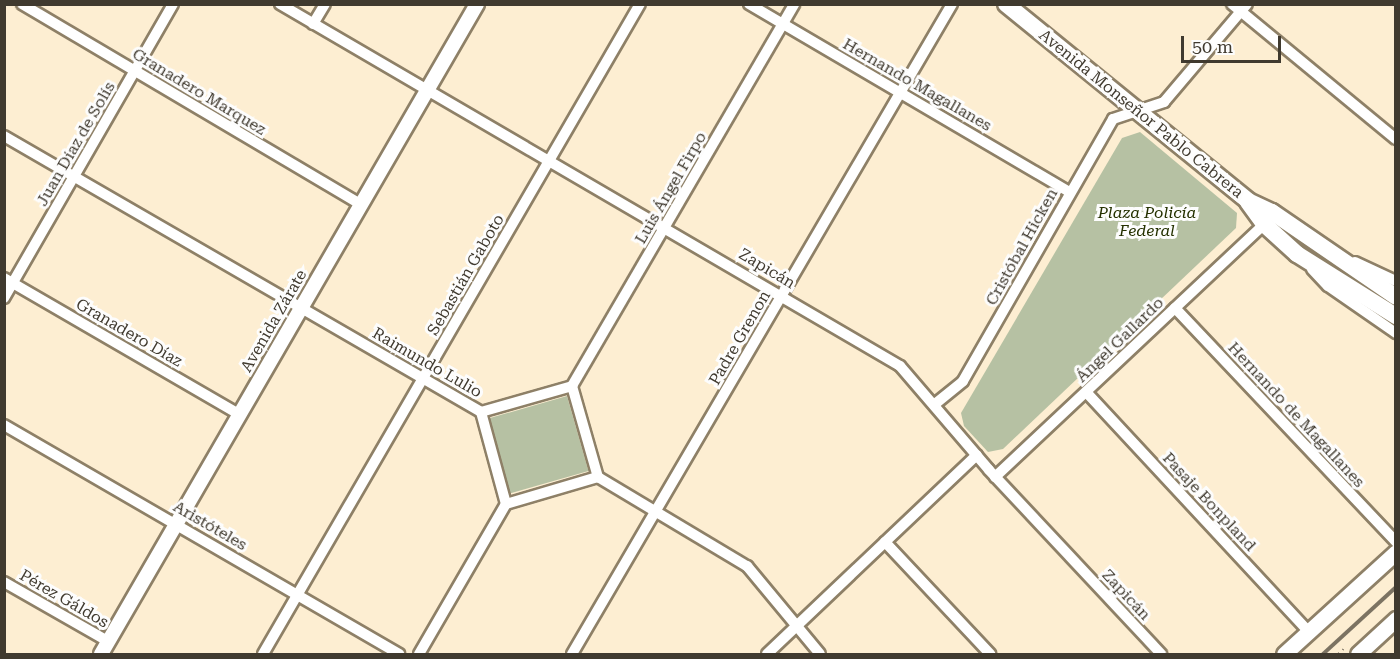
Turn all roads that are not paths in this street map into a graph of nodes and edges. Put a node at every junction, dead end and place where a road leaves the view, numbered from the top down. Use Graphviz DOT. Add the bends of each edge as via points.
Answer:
graph roads {
  1 [pos="22,4"];
  2 [pos="173,4"];
  3 [pos="280,4"];
  4 [pos="325,4"];
  5 [pos="477,4"];
  6 [pos="640,4"];
  7 [pos="749,4"];
  8 [pos="794,4"];
  9 [pos="952,4"];
  10 [pos="1006,4"];
  11 [pos="1240,7"];
  12 [pos="313,24"];
  13 [pos="782,24"];
  14 [pos="134,71"];
  15 [pos="427,91"];
  16 [pos="900,92"];
  17 [pos="1137,109"];
  18 [pos="4,136"];
  19 [pos="1395,139"];
  20 [pos="549,161"];
  21 [pos="74,177"];
  22 [pos="1070,192"];
  23 [pos="1248,201"];
  24 [pos="360,204"];
  25 [pos="1264,224"];
  26 [pos="666,227"];
  27 [pos="1328,252"];
  28 [pos="1297,254"];
  29 [pos="1393,275"];
  30 [pos="9,280"];
  31 [pos="782,296"];
  32 [pos="1395,297"];
  33 [pos="4,298"];
  34 [pos="301,308"];
  35 [pos="1175,309"];
  36 [pos="1395,316"];
  37 [pos="1395,333"];
  38 [pos="423,378"];
  39 [pos="572,386"];
  40 [pos="1087,393"];
  41 [pos="935,404"];
  42 [pos="482,412"];
  43 [pos="239,414"];
  44 [pos="4,425"];
  45 [pos="977,455"];
  46 [pos="598,477"];
  47 [pos="995,477"];
  48 [pos="506,504"];
  49 [pos="657,510"];
  50 [pos="177,524"];
  51 [pos="885,542"];
  52 [pos="1395,542"];
  53 [pos="1395,552"];
  54 [pos="4,582"];
  55 [pos="298,594"];
  56 [pos="1395,619"];
  57 [pos="795,628"];
  58 [pos="1309,632"];
  59 [pos="109,642"];
  60 [pos="101,654"];
  61 [pos="263,654"];
  62 [pos="399,654"];
  63 [pos="419,654"];
  64 [pos="572,654"];
  65 [pos="766,654"];
  66 [pos="820,654"];
  67 [pos="990,654"];
  68 [pos="1161,654"];
  69 [pos="1284,654"];
  70 [pos="1358,654"];
  1 -- 14 [label="street, Granadero Marquez"];
  2 -- 14 [label="street, Juan Díaz de Solís"];
  3 -- 12 [label="street, Zapicán"];
  4 -- 12 [label="street"];
  5 -- 15 [label="street, Avenida Zárate"];
  6 -- 20 [label="street, Sebastián Gaboto"];
  7 -- 13 [label="street, Hernando Magallanes"];
  8 -- 13 [label="street, Luis Ángel Firpo"];
  9 -- 16 [label="street, Padre Grenon"];
  10 -- 17 [label="main road, Avenida Monseñor Pablo Cabrera"];
  11 -- 17 [label="street, Cristóbal Hicken" via="1164,102"];
  11 -- 19 [label="street"];
  12 -- 15 [label="street, Zapicán"];
  13 -- 16 [label="street, Hernando Magallanes"];
  13 -- 26 [label="street, Luis Ángel Firpo"];
  14 -- 21 [label="street, Juan Díaz de Solís"];
  14 -- 24 [label="street, Granadero Marquez"];
  15 -- 20 [label="street, Zapicán"];
  15 -- 24 [label="street, Avenida Zárate"];
  16 -- 22 [label="street, Hernando Magallanes"];
  16 -- 31 [label="street, Padre Grenon"];
  17 -- 22 [label="street, Cristóbal Hicken" via="1113,119"];
  17 -- 23 [label="main road, Avenida Monseñor Pablo Cabrera"];
  18 -- 21 [label="street, Raimundo Lulio"];
  20 -- 26 [label="street, Zapicán"];
  20 -- 38 [label="street, Sebastián Gaboto"];
  21 -- 30 [label="street, Juan Díaz de Solís"];
  21 -- 34 [label="street, Raimundo Lulio"];
  22 -- 41 [label="street, Cristóbal Hicken" via="963,381"];
  23 -- 25 [label="main road, Avenida Monseñor Pablo Cabrera"];
  23 -- 27 [label="main road, Avenida Monseñor Pablo Cabrera" via="1272,212"];
  24 -- 34 [label="street, Avenida Zárate"];
  25 -- 28 [label="main road, Avenida Monseñor Pablo Cabrera"];
  25 -- 35 [label="street, Ángel Gallardo"];
  26 -- 31 [label="street, Zapicán"];
  26 -- 39 [label="street, Luis Ángel Firpo"];
  27 -- 29 [label="street, Avenida Monseñor Pablo Cabrera"];
  27 -- 32 [label="main road, Avenida Monseñor Pablo Cabrera"];
  28 -- 36 [label="main road, Avenida Monseñor Pablo Cabrera"];
  28 -- 37 [label="street, Avenida Monseñor Pablo Cabrera" via="1328,286"];
  30 -- 33 [label="street, Juan Díaz de Solís"];
  30 -- 43 [label="street, Granadero Díaz"];
  31 -- 41 [label="street, Zapicán" via="900,366"];
  31 -- 49 [label="street, Padre Grenon"];
  34 -- 38 [label="street, Raimundo Lulio"];
  34 -- 43 [label="street, Avenida Zárate"];
  35 -- 40 [label="street, Ángel Gallardo"];
  35 -- 52 [label="street, Hernando de Magallanes"];
  38 -- 42 [label="street, Raimundo Lulio"];
  38 -- 55 [label="street, Sebastián Gaboto"];
  39 -- 42 [label="street"];
  39 -- 46 [label="street"];
  40 -- 47 [label="street, Ángel Gallardo"];
  40 -- 58 [label="street, Pasaje Bonpland"];
  41 -- 45 [label="street, Zapicán"];
  42 -- 48 [label="street, Raimundo Lulio"];
  43 -- 50 [label="street, Avenida Zárate"];
  44 -- 50 [label="street, Aristóteles"];
  45 -- 47 [label="street, Zapicán"];
  45 -- 51 [label="street"];
  46 -- 48 [label="street"];
  46 -- 49 [label="street"];
  47 -- 68 [label="street, Zapicán"];
  48 -- 63 [label="street"];
  49 -- 57 [label="street" via="753,571"];
  49 -- 64 [label="street, Padre Grenon"];
  50 -- 55 [label="street, Aristóteles"];
  50 -- 59 [label="street, Avenida Zárate"];
  51 -- 57 [label="street"];
  51 -- 67 [label="street"];
  53 -- 58 [label="main road"];
  54 -- 59 [label="street, Pérez Gáldos"];
  55 -- 61 [label="street, Sebastián Gaboto"];
  55 -- 62 [label="street, Aristóteles"];
  56 -- 70 [label="main road"];
  57 -- 65 [label="street"];
  57 -- 66 [label="street"];
  58 -- 69 [label="main road"];
  59 -- 60 [label="street, Avenida Zárate"];
}
